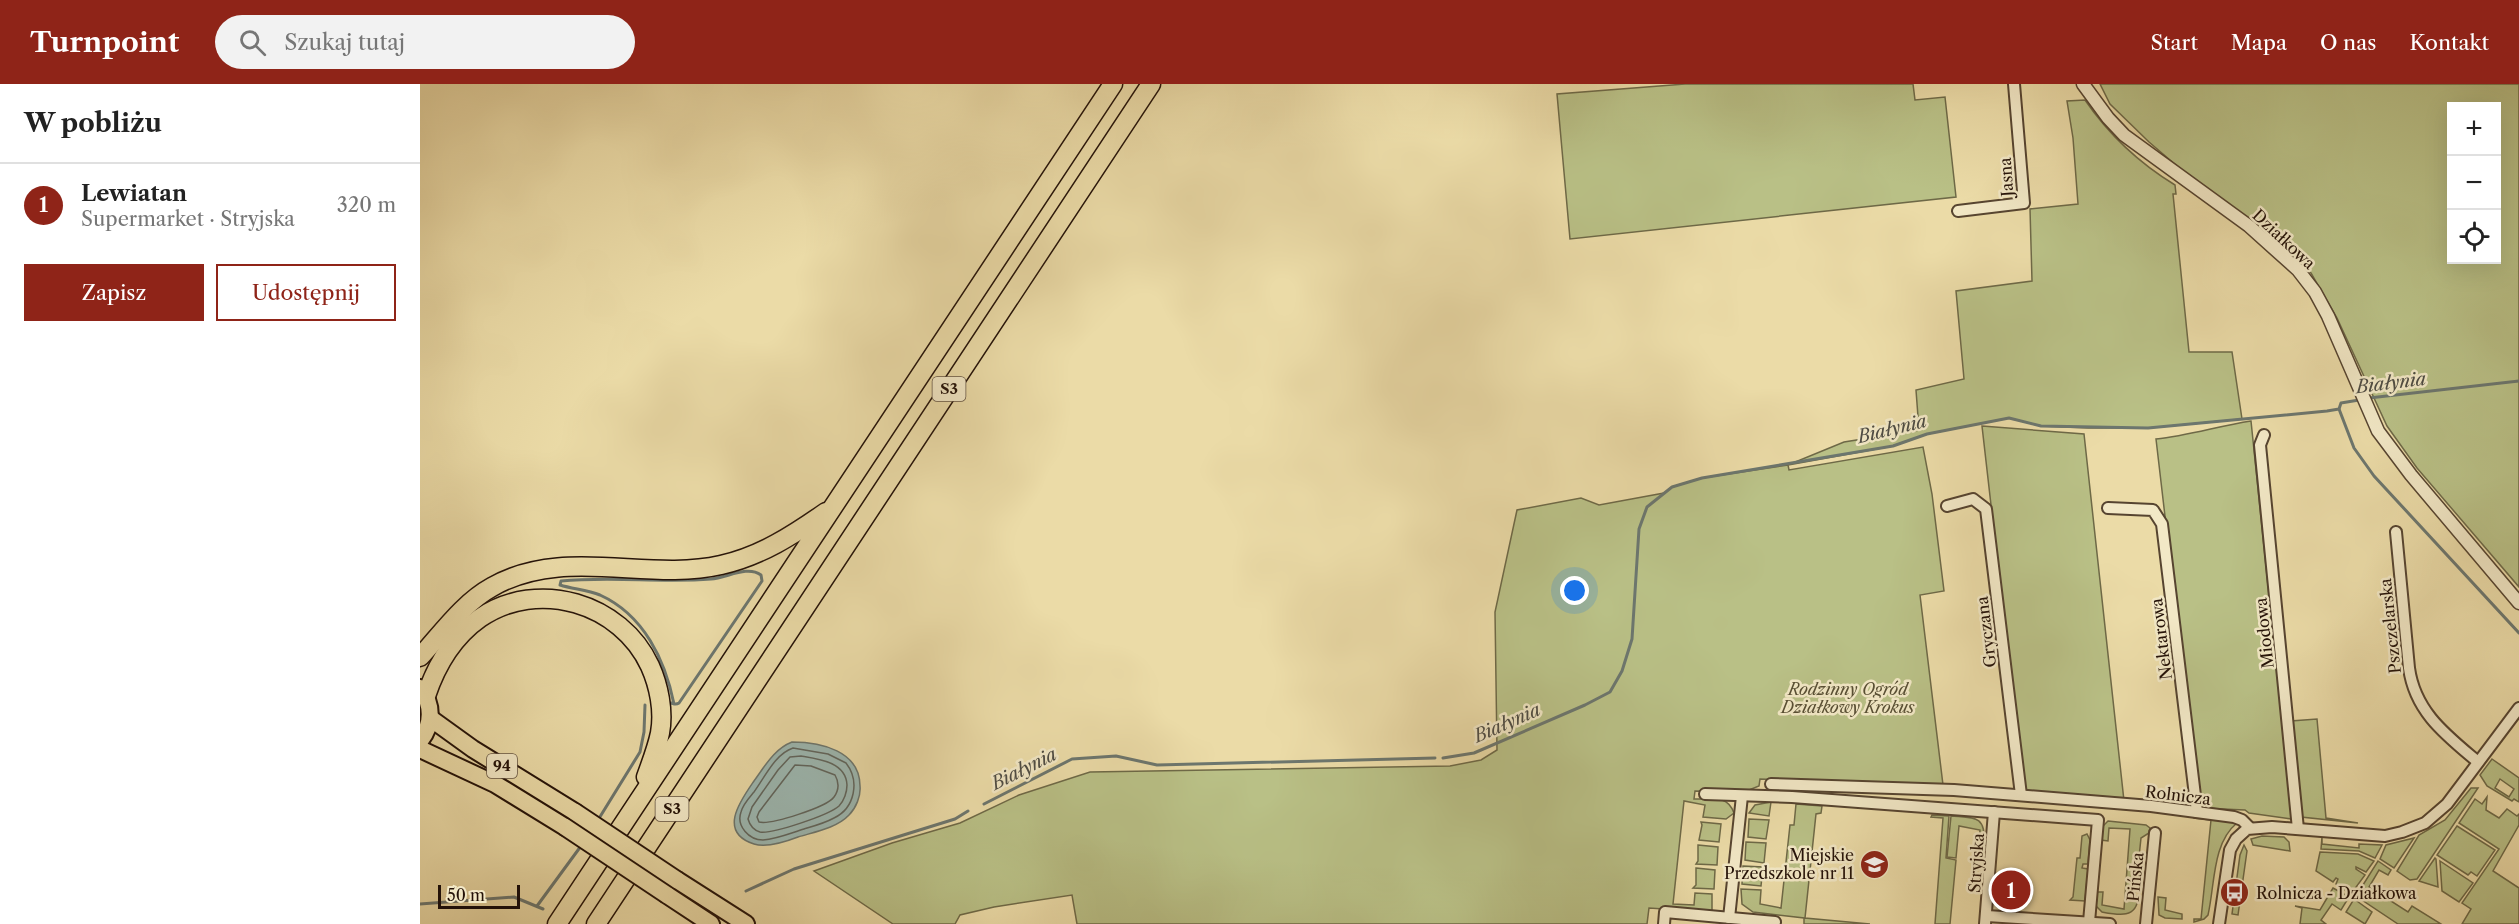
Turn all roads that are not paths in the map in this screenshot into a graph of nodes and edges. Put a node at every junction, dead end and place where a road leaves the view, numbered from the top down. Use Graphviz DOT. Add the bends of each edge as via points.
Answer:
graph roads {
  1 [pos="1113,84"];
  2 [pos="1151,84"];
  3 [pos="2014,84"];
  4 [pos="2083,84"];
  5 [pos="1958,210"];
  6 [pos="2264,435"];
  7 [pos="835,505"];
  8 [pos="1947,506"];
  9 [pos="2108,508"];
  10 [pos="2396,532"];
  11 [pos="2519,603"];
  12 [pos="420,657"];
  13 [pos="423,692"];
  14 [pos="2519,708"];
  15 [pos="430,718"];
  16 [pos="420,741"];
  17 [pos="420,749"];
  18 [pos="2478,762"];
  19 [pos="1771,784"];
  20 [pos="1995,794"];
  21 [pos="1705,795"];
  22 [pos="2020,795"];
  23 [pos="1742,796"];
  24 [pos="633,808"];
  25 [pos="1998,812"];
  26 [pos="2197,812"];
  27 [pos="2250,828"];
  28 [pos="2298,829"];
  29 [pos="2155,833"];
  30 [pos="1665,918"];
  31 [pos="1729,918"];
  32 [pos="1986,920"];
  33 [pos="1775,922"];
  34 [pos="2089,922"];
  35 [pos="557,924"];
  36 [pos="596,924"];
  37 [pos="711,924"];
  38 [pos="746,924"];
  39 [pos="2110,924"];
  40 [pos="2146,924"];
  41 [pos="2219,924"];
  1 -- 7 [label="highway, S3"];
  2 -- 36 [label="highway, S3"];
  3 -- 5 [label="street, Jasna" via="2024,203"];
  4 -- 11 [label="street, Działkowa" via="2124,135 2249,226 2298,270 2325,311 2378,431"];
  6 -- 28 [label="street, Miodowa" via="2260,445"];
  7 -- 12 [label="highway" via="763,552 719,566 586,566 515,577 491,587 466,606"];
  7 -- 24 [label="highway, S3"];
  8 -- 22 [label="street, Gryczana" via="1973,499 1986,509"];
  9 -- 26 [label="street, Nektarowa" via="2153,510 2162,524"];
  10 -- 18 [label="street, Pszczelarska" via="2409,668 2415,693 2432,722"];
  13 -- 15 [label="main road"];
  13 -- 24 [label="highway" via="467,629 504,606 547,598 567,600 598,611 620,625 641,648 659,692 660,732"];
  14 -- 18 [label="street, Rolnicza"];
  15 -- 16 [label="main road"];
  15 -- 38 [label="main road, 94, bridge"];
  17 -- 37 [label="main road, 94, bridge" via="495,784"];
  18 -- 28 [label="street, Rolnicza" via="2442,810 2407,831 2376,837"];
  19 -- 20 [label="street, Rolnicza"];
  20 -- 22 [label="street, Rolnicza"];
  20 -- 25 [label="street"];
  21 -- 23 [label="street"];
  22 -- 26 [label="street, Rolnicza"];
  23 -- 25 [label="street" via="1792,796"];
  23 -- 31 [label="street"];
  24 -- 35 [label="highway, S3"];
  25 -- 32 [label="street, Stryjska"];
  25 -- 34 [label="street" via="2098,820"];
  26 -- 27 [label="street, Rolnicza" via="2234,817"];
  27 -- 28 [label="street, Rolnicza"];
  27 -- 41 [label="street" via="2237,837 2230,850"];
  29 -- 40 [label="street, Pińska"];
  30 -- 31 [label="street"];
  31 -- 33 [label="street"];
  32 -- 34 [label="street"];
  34 -- 39 [label="street"];
}
